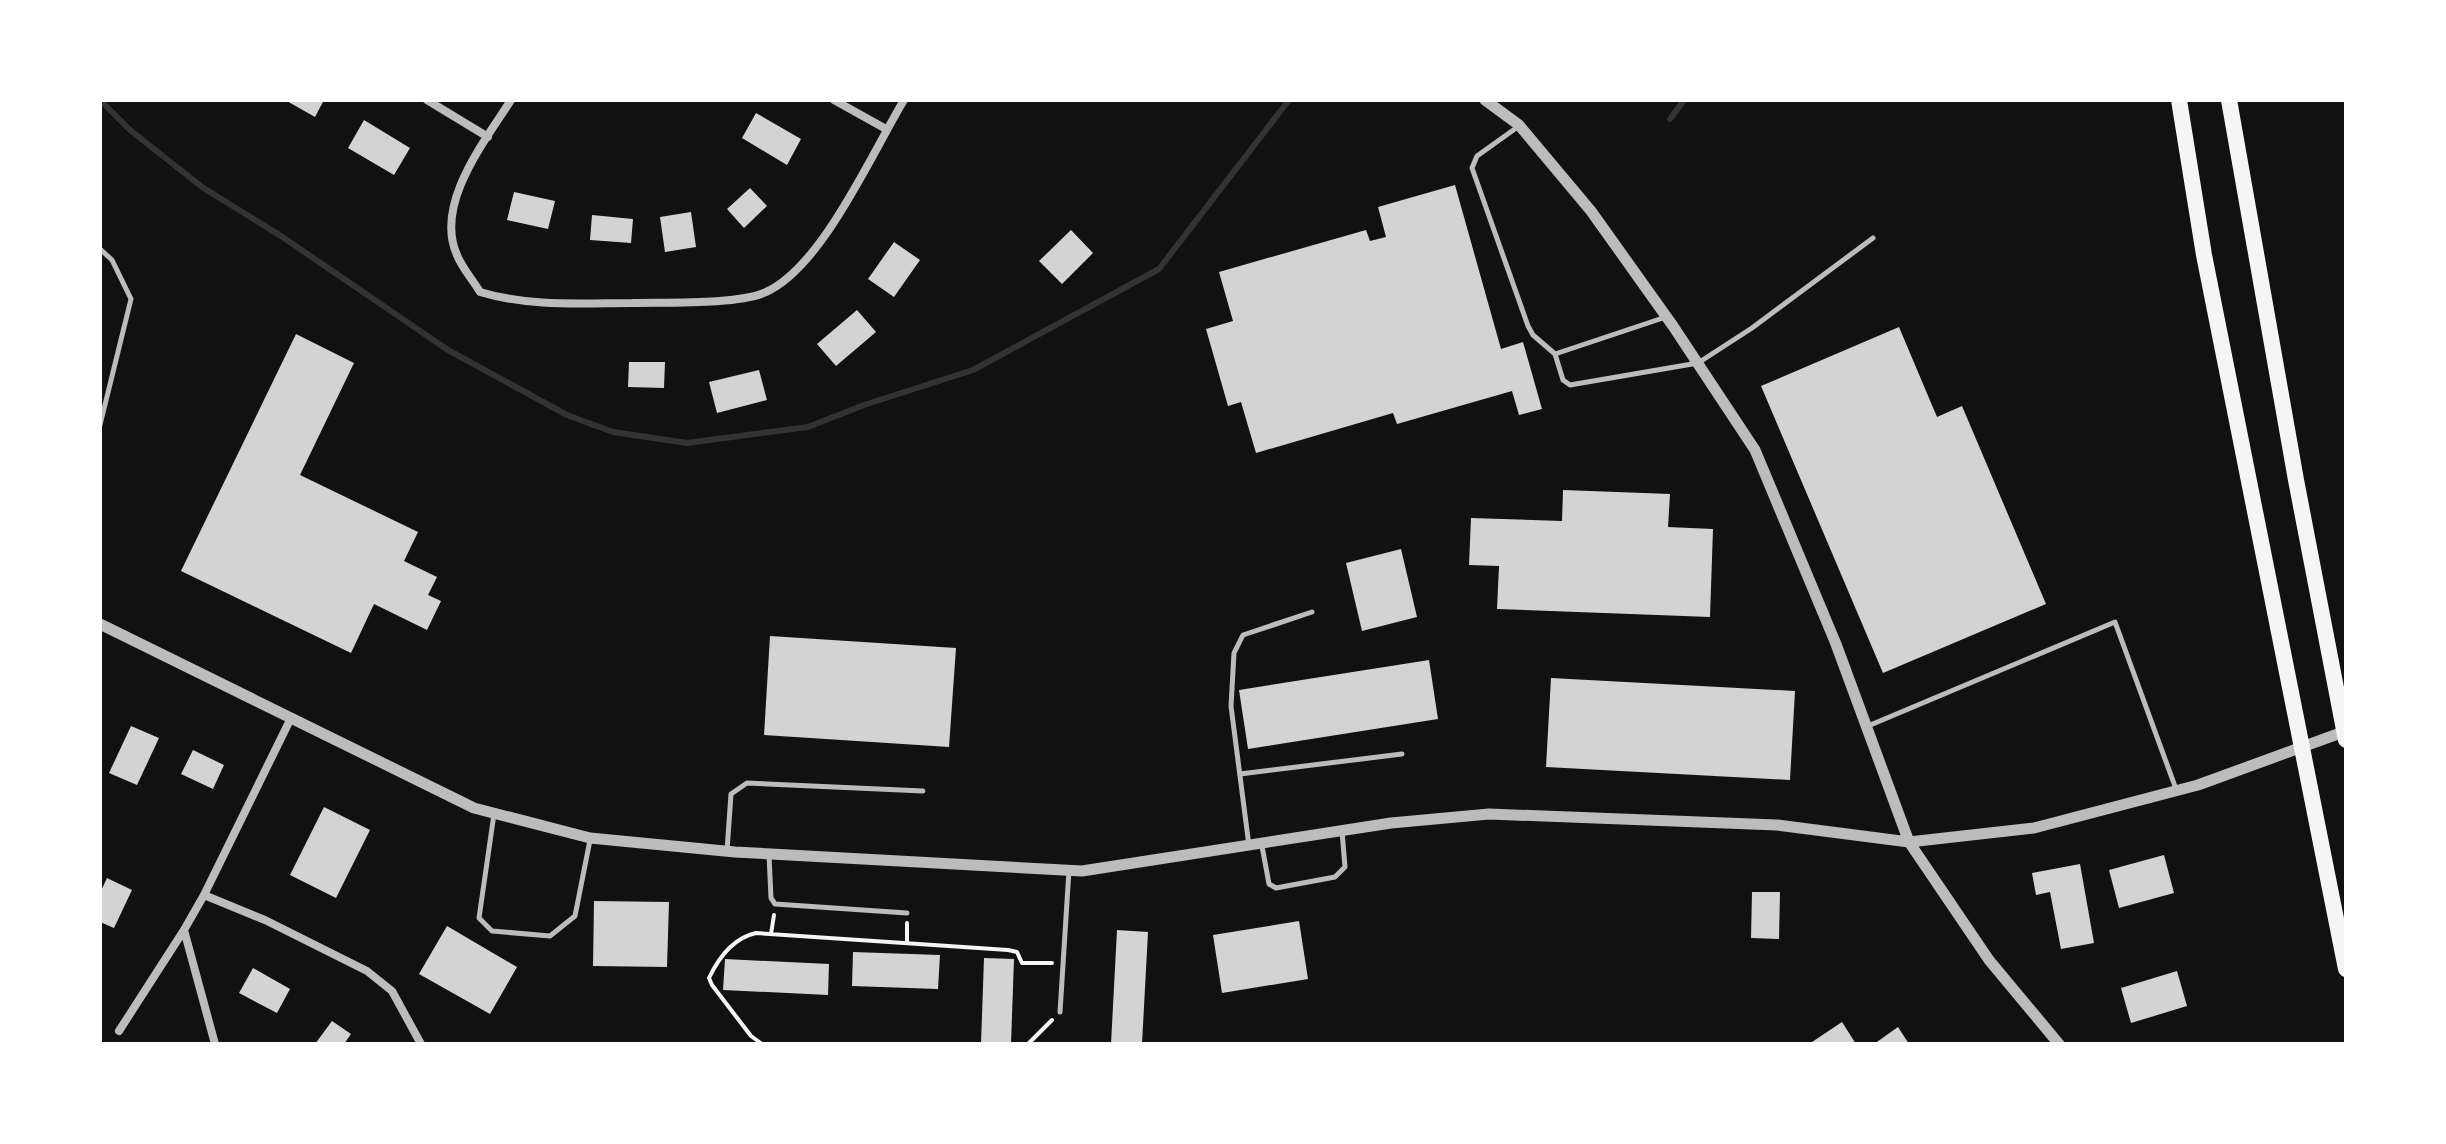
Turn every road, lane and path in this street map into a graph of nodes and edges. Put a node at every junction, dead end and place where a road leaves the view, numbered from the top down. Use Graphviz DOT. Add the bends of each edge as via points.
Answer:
graph roads {
  1 [pos="427,100"];
  2 [pos="511,100"];
  3 [pos="834,100"];
  4 [pos="904,100"];
  5 [pos="1485,100"];
  6 [pos="2179,100"];
  7 [pos="2229,100"];
  8 [pos="1519,125"];
  9 [pos="886,129"];
  10 [pos="488,137"];
  11 [pos="1873,238"];
  12 [pos="100,249"];
  13 [pos="1667,317"];
  14 [pos="1555,354"];
  15 [pos="1698,363"];
  16 [pos="100,425"];
  17 [pos="1312,612"];
  18 [pos="100,624"];
  19 [pos="291,718"];
  20 [pos="1867,727"];
  21 [pos="2346,731"];
  22 [pos="2346,740"];
  23 [pos="1402,754"];
  24 [pos="1240,774"];
  25 [pos="923,791"];
  26 [pos="2177,791"];
  27 [pos="494,813"];
  28 [pos="1342,831"];
  29 [pos="590,838"];
  30 [pos="1909,842"];
  31 [pos="1262,845"];
  32 [pos="1249,847"];
  33 [pos="727,852"];
  34 [pos="769,854"];
  35 [pos="1069,870"];
  36 [pos="204,895"];
  37 [pos="775,904"];
  38 [pos="907,913"];
  39 [pos="184,930"];
  40 [pos="771,934"];
  41 [pos="907,943"];
  42 [pos="1063,963"];
  43 [pos="2346,969"];
  44 [pos="1060,1012"];
  45 [pos="119,1031"];
  46 [pos="215,1044"];
  47 [pos="421,1044"];
  48 [pos="762,1044"];
  49 [pos="1028,1044"];
  50 [pos="2059,1044"];
  1 -- 10 [label="street"];
  2 -- 10 [label="street"];
  3 -- 9 [label="street"];
  4 -- 9 [label="street"];
  5 -- 8 [label="street"];
  6 -- 43 [label="highway" via="2204,255"];
  7 -- 22 [label="highway"];
  8 -- 13 [label="street" via="1591,211"];
  8 -- 14 [label="lane" via="1477,156 1472,168 1528,326"];
  9 -- 10 [label="street" via="826,237 794,273 765,293 694,302 536,303 480,292 456,253 451,227 454,196"];
  11 -- 15 [label="lane"];
  12 -- 16 [label="lane" via="112,260 131,299"];
  13 -- 14 [label="lane"];
  13 -- 15 [label="street"];
  14 -- 15 [label="lane" via="1563,380 1570,385"];
  15 -- 20 [label="street" via="1755,450"];
  17 -- 24 [label="lane" via="1243,635 1234,653 1231,706"];
  18 -- 19 [label="street"];
  19 -- 27 [label="street"];
  19 -- 36 [label="street"];
  20 -- 26 [label="lane" via="2115,622"];
  20 -- 30 [label="street"];
  21 -- 26 [label="street"];
  23 -- 24 [label="lane"];
  24 -- 32 [label="lane"];
  25 -- 33 [label="lane" via="747,783 731,794"];
  26 -- 30 [label="street" via="2034,828"];
  27 -- 29 [label="street"];
  27 -- 29 [label="lane" via="479,918 492,931 550,936 575,916"];
  28 -- 30 [label="street" via="1489,814 1777,825"];
  28 -- 31 [label="street"];
  28 -- 31 [label="lane" via="1345,867 1335,877 1276,888 1269,884"];
  29 -- 33 [label="street"];
  30 -- 50 [label="street" via="1989,960"];
  31 -- 32 [label="street"];
  32 -- 35 [label="street"];
  33 -- 34 [label="street"];
  34 -- 35 [label="street"];
  34 -- 37 [label="lane"];
  35 -- 42 [label="lane"];
  36 -- 39 [label="street"];
  36 -- 47 [label="street" via="367,971 392,991"];
  37 -- 38 [label="lane"];
  37 -- 40 [label="path"];
  38 -- 41 [label="path"];
  39 -- 45 [label="street"];
  39 -- 46 [label="street"];
  40 -- 41 [label="path"];
  40 -- 48 [label="path" via="744,936 709,978"];
  41 -- 42 [label="path" via="1008,950 1017,952 1022,963"];
  42 -- 44 [label="lane"];
  44 -- 49 [label="path"];
}
